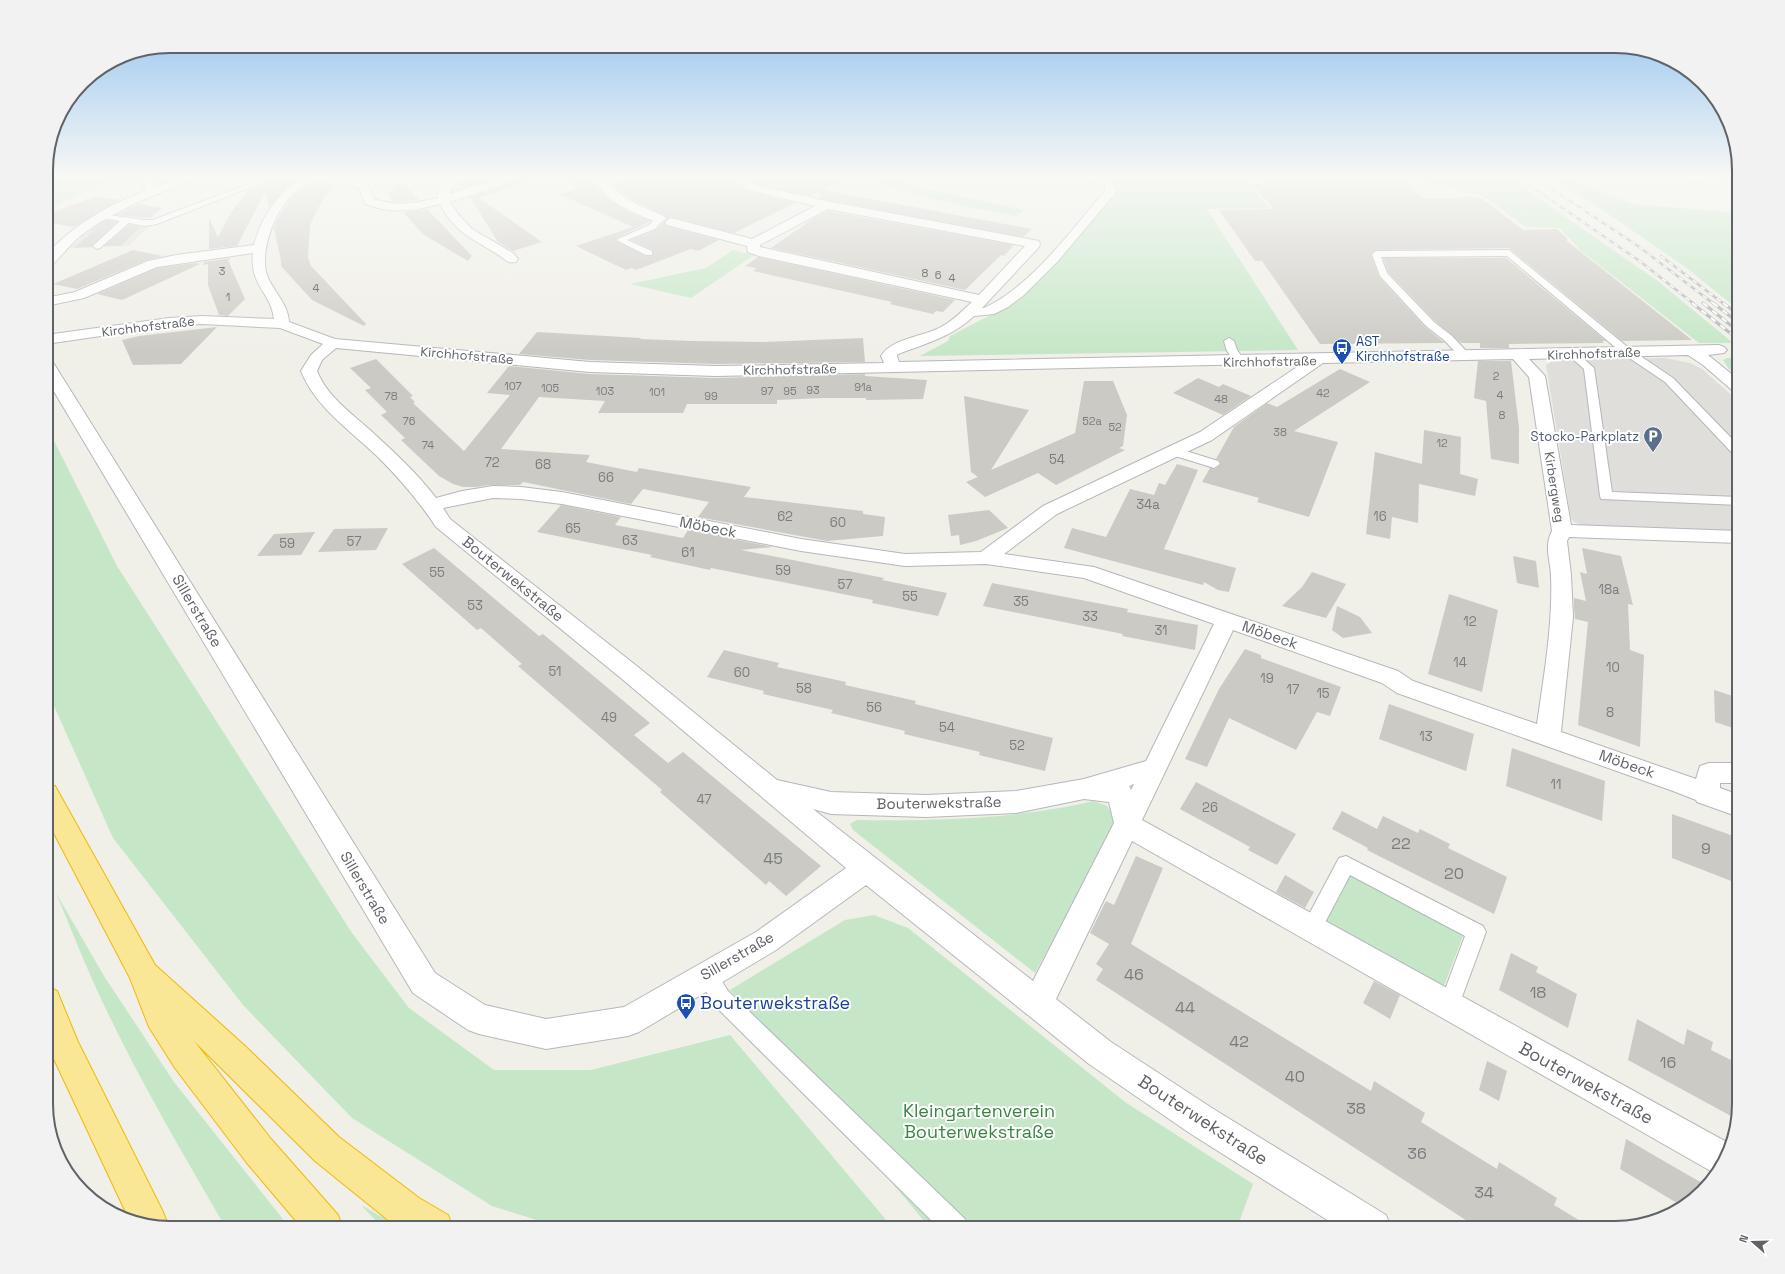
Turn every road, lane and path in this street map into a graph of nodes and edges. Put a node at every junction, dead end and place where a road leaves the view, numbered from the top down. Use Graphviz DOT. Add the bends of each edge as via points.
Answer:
graph roads {
  1 [pos="75,234"];
  2 [pos="110,234"];
  3 [pos="263,234"];
  4 [pos="474,234"];
  5 [pos="634,234"];
  6 [pos="716,234"];
  7 [pos="770,234"];
  8 [pos="983,234"];
  9 [pos="1074,234"];
  10 [pos="754,243"];
  11 [pos="97,246"];
  12 [pos="260,248"];
  13 [pos="649,253"];
  14 [pos="53,255"];
  15 [pos="511,259"];
  16 [pos="982,300"];
  17 [pos="53,301"];
  18 [pos="970,311"];
  19 [pos="282,324"];
  20 [pos="53,339"];
  21 [pos="1229,340"];
  22 [pos="333,342"];
  23 [pos="1719,350"];
  24 [pos="1626,351"];
  25 [pos="1692,351"];
  26 [pos="1572,354"];
  27 [pos="1518,356"];
  28 [pos="1466,357"];
  29 [pos="1317,360"];
  30 [pos="1240,361"];
  31 [pos="893,367"];
  32 [pos="53,375"];
  33 [pos="1732,382"];
  34 [pos="1732,446"];
  35 [pos="1173,452"];
  36 [pos="1214,464"];
  37 [pos="1732,502"];
  38 [pos="432,505"];
  39 [pos="1562,531"];
  40 [pos="1732,537"];
  41 [pos="986,558"];
  42 [pos="1228,620"];
  43 [pos="1548,736"];
  44 [pos="1154,768"];
  45 [pos="1732,774"];
  46 [pos="772,788"];
  47 [pos="1084,789"];
  48 [pos="1706,795"];
  49 [pos="1732,804"];
  50 [pos="53,806"];
  51 [pos="1128,825"];
  52 [pos="867,869"];
  53 [pos="1312,928"];
  54 [pos="143,972"];
  55 [pos="706,974"];
  56 [pos="1037,1004"];
  57 [pos="1449,1006"];
  58 [pos="53,1019"];
  59 [pos="1719,1157"];
  60 [pos="147,1219"];
  61 [pos="319,1221"];
  62 [pos="422,1221"];
  63 [pos="949,1221"];
  64 [pos="1362,1221"];
  1 -- 14 [label="street"];
  2 -- 11 [label="lane"];
  3 -- 12 [label="street"];
  4 -- 15 [label="street"];
  5 -- 13 [label="lane" via="620,240"];
  6 -- 10 [label="street"];
  7 -- 10 [label="street"];
  8 -- 16 [label="street" via="1034,244"];
  9 -- 18 [label="street" via="1038,275 1002,305 988,311"];
  10 -- 16 [label="street" via="753,249 764,253"];
  12 -- 17 [label="street" via="153,264 79,295"];
  12 -- 19 [label="street" via="260,275 282,313"];
  16 -- 18 [label="street"];
  18 -- 31 [label="street" via="945,331 892,351 889,356"];
  19 -- 20 [label="street, Kirchhofstraße" via="202,320 169,322"];
  19 -- 22 [label="street, Kirchhofstraße"];
  21 -- 30 [label="lane" via="1232,351"];
  22 -- 31 [label="street, Kirchhofstraße" via="652,370"];
  22 -- 38 [label="street, Bouterwekstraße" via="316,358 309,371 311,379 324,396"];
  23 -- 25 [label="street, Kirchhofstraße"];
  24 -- 25 [label="street, Kirchhofstraße"];
  24 -- 26 [label="street, Kirchhofstraße"];
  24 -- 28 [label="lane" via="1509,253 1376,254 1383,274 1430,324"];
  24 -- 34 [label="lane" via="1669,380"];
  25 -- 33 [label="street"];
  26 -- 27 [label="street, Kirchhofstraße"];
  26 -- 37 [label="lane" via="1588,368 1606,496"];
  27 -- 28 [label="street, Kirchhofstraße"];
  27 -- 39 [label="street, Kirbergweg" via="1537,376"];
  28 -- 29 [label="street, Kirchhofstraße"];
  29 -- 30 [label="street, Kirchhofstraße"];
  29 -- 35 [label="street" via="1206,436"];
  30 -- 31 [label="street, Kirchhofstraße"];
  32 -- 55 [label="street, Sillerstraße" via="424,983 479,1019 546,1034 628,1020"];
  35 -- 36 [label="lane"];
  35 -- 41 [label="street" via="1050,510"];
  38 -- 41 [label="street, Möbeck" via="493,492 521,493 562,498 801,545 898,559"];
  38 -- 46 [label="street, Bouterwekstraße" via="443,523"];
  39 -- 40 [label="street, Kirbergweg"];
  39 -- 43 [label="street, Kirbergweg" via="1557,540 1562,617"];
  41 -- 42 [label="street, Möbeck" via="1087,572"];
  42 -- 43 [label="street, Möbeck" via="1390,677 1405,687"];
  42 -- 44 [label="street"];
  43 -- 48 [label="street, Möbeck"];
  44 -- 47 [label="street, Bouterwekstraße"];
  44 -- 51 [label="street"];
  45 -- 48 [label="street" via="1709,773"];
  46 -- 47 [label="street, Bouterwekstraße" via="831,803 926,806 1016,802"];
  46 -- 52 [label="street, Bouterwekstraße"];
  47 -- 51 [label="street, Bouterwekstraße" via="1120,793"];
  48 -- 49 [label="street, Möbeck"];
  50 -- 54 [label="highway"];
  51 -- 53 [label="street, Bouterwekstraße"];
  51 -- 56 [label="street"];
  52 -- 55 [label="street, Sillerstraße" via="766,941"];
  52 -- 56 [label="street, Bouterwekstraße"];
  53 -- 57 [label="street, Bouterwekstraße"];
  53 -- 57 [label="lane" via="1346,864 1476,932"];
  54 -- 61 [label="highway" via="160,1016 186,1057 259,1151"];
  54 -- 62 [label="highway" via="327,1149"];
  55 -- 63 [label="lane" via="721,998"];
  56 -- 64 [label="street, Bouterwekstraße" via="1100,1053 1203,1122"];
  57 -- 59 [label="street, Bouterwekstraße"];
  58 -- 60 [label="highway" via="66,1052"];
}
